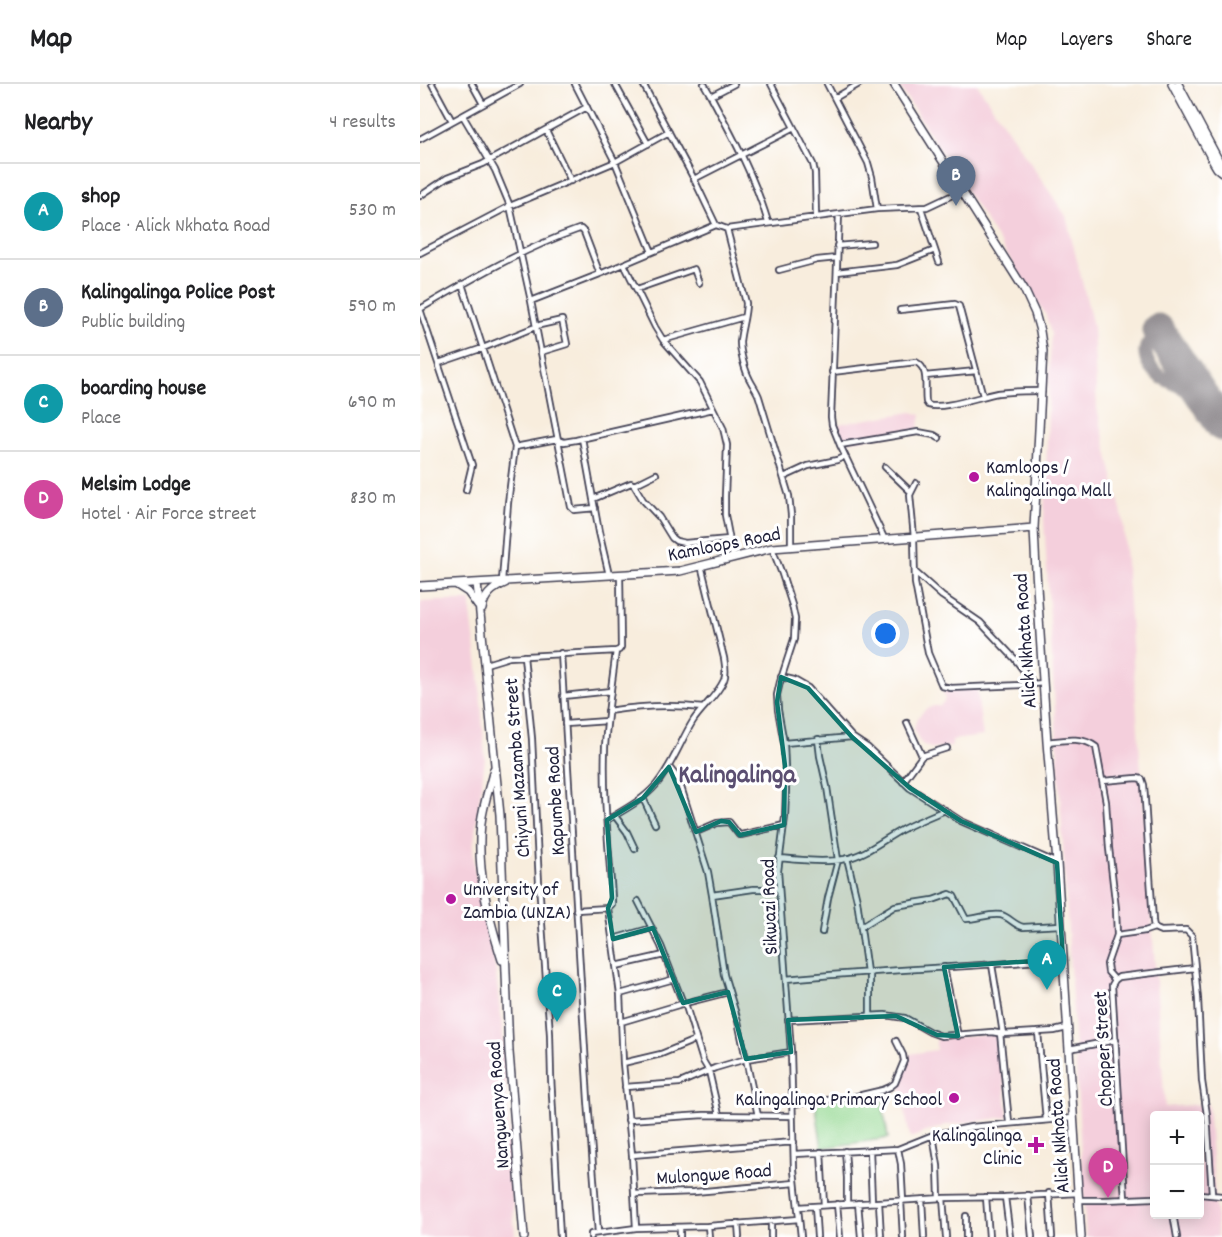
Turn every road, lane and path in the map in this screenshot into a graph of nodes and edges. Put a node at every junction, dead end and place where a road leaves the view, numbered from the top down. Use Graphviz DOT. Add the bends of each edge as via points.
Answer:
graph roads {
  1 [pos="432,84"];
  2 [pos="472,84"];
  3 [pos="520,84"];
  4 [pos="575,84"];
  5 [pos="615,84"];
  6 [pos="643,84"];
  7 [pos="704,84"];
  8 [pos="734,84"];
  9 [pos="771,84"];
  10 [pos="827,84"];
  11 [pos="859,84"];
  12 [pos="894,84"];
  13 [pos="1172,84"];
  14 [pos="1178,84"];
  15 [pos="512,86"];
  16 [pos="711,96"];
  17 [pos="835,98"];
  18 [pos="483,104"];
  19 [pos="587,107"];
  20 [pos="463,116"];
  21 [pos="452,122"];
  22 [pos="794,128"];
  23 [pos="546,130"];
  24 [pos="669,132"];
  25 [pos="420,139"];
  26 [pos="648,144"];
  27 [pos="1212,148"];
  28 [pos="1222,152"];
  29 [pos="742,154"];
  30 [pos="490,160"];
  31 [pos="615,162"];
  32 [pos="1220,165"];
  33 [pos="694,179"];
  34 [pos="572,181"];
  35 [pos="961,191"];
  36 [pos="420,196"];
  37 [pos="510,206"];
  38 [pos="921,208"];
  39 [pos="878,209"];
  40 [pos="839,214"];
  41 [pos="816,217"];
  42 [pos="768,222"];
  43 [pos="716,225"];
  44 [pos="727,229"];
  45 [pos="872,243"];
  46 [pos="837,246"];
  47 [pos="935,250"];
  48 [pos="652,252"];
  49 [pos="420,254"];
  50 [pos="519,254"];
  51 [pos="837,258"];
  52 [pos="939,261"];
  53 [pos="624,264"];
  54 [pos="779,270"];
  55 [pos="837,272"];
  56 [pos="600,274"];
  57 [pos="699,283"];
  58 [pos="462,284"];
  59 [pos="637,289"];
  60 [pos="531,301"];
  61 [pos="420,309"];
  62 [pos="900,310"];
  63 [pos="744,317"];
  64 [pos="536,326"];
  65 [pos="663,340"];
  66 [pos="483,348"];
  67 [pos="541,352"];
  68 [pos="439,363"];
  69 [pos="976,371"];
  70 [pos="832,372"];
  71 [pos="925,376"];
  72 [pos="1042,391"];
  73 [pos="983,396"];
  74 [pos="713,409"];
  75 [pos="582,438"];
  76 [pos="939,438"];
  77 [pos="557,439"];
  78 [pos="840,445"];
  79 [pos="515,447"];
  80 [pos="845,456"];
  81 [pos="885,467"];
  82 [pos="656,474"];
  83 [pos="784,477"];
  84 [pos="916,483"];
  85 [pos="634,485"];
  86 [pos="466,489"];
  87 [pos="911,492"];
  88 [pos="593,499"];
  89 [pos="595,508"];
  90 [pos="1034,528"];
  91 [pos="914,537"];
  92 [pos="729,539"];
  93 [pos="885,540"];
  94 [pos="791,546"];
  95 [pos="772,548"];
  96 [pos="733,557"];
  97 [pos="700,566"];
  98 [pos="915,572"];
  99 [pos="609,574"];
  100 [pos="620,574"];
  101 [pos="502,581"];
  102 [pos="514,581"];
  103 [pos="477,583"];
  104 [pos="453,584"];
  105 [pos="420,586"];
  106 [pos="481,614"];
  107 [pos="616,651"];
  108 [pos="561,653"];
  109 [pos="524,656"];
  110 [pos="486,664"];
  111 [pos="781,677"];
  112 [pos="1043,682"];
  113 [pos="1034,684"];
  114 [pos="611,691"];
  115 [pos="563,696"];
  116 [pos="703,708"];
  117 [pos="608,711"];
  118 [pos="607,721"];
  119 [pos="908,723"];
  120 [pos="565,724"];
  121 [pos="852,737"];
  122 [pos="819,740"];
  123 [pos="1047,742"];
  124 [pos="784,743"];
  125 [pos="947,748"];
  126 [pos="922,756"];
  127 [pos="495,763"];
  128 [pos="669,767"];
  129 [pos="1103,781"];
  130 [pos="903,782"];
  131 [pos="643,798"];
  132 [pos="945,810"];
  133 [pos="615,816"];
  134 [pos="607,820"];
  135 [pos="655,824"];
  136 [pos="784,825"];
  137 [pos="696,832"];
  138 [pos="635,849"];
  139 [pos="779,858"];
  140 [pos="847,858"];
  141 [pos="838,860"];
  142 [pos="1057,863"];
  143 [pos="779,889"];
  144 [pos="712,895"];
  145 [pos="638,901"];
  146 [pos="608,908"];
  147 [pos="576,910"];
  148 [pos="1061,926"];
  149 [pos="861,927"];
  150 [pos="652,928"];
  151 [pos="1154,928"];
  152 [pos="822,932"];
  153 [pos="1118,935"];
  154 [pos="614,939"];
  155 [pos="664,955"];
  156 [pos="1063,959"];
  157 [pos="992,965"];
  158 [pos="616,966"];
  159 [pos="944,967"];
  160 [pos="1195,968"];
  161 [pos="506,971"];
  162 [pos="868,972"];
  163 [pos="674,979"];
  164 [pos="786,979"];
  165 [pos="1115,980"];
  166 [pos="728,992"];
  167 [pos="620,994"];
  168 [pos="684,1003"];
  169 [pos="870,1016"];
  170 [pos="788,1020"];
  171 [pos="621,1022"];
  172 [pos="1067,1028"];
  173 [pos="1038,1032"];
  174 [pos="1001,1034"];
  175 [pos="958,1036"];
  176 [pos="695,1040"];
  177 [pos="1116,1040"];
  178 [pos="896,1041"];
  179 [pos="1069,1049"];
  180 [pos="790,1052"];
  181 [pos="746,1059"];
  182 [pos="623,1063"];
  183 [pos="709,1071"];
  184 [pos="625,1087"];
  185 [pos="793,1104"];
  186 [pos="719,1115"];
  187 [pos="758,1116"];
  188 [pos="793,1116"];
  189 [pos="1073,1118"];
  190 [pos="628,1120"];
  191 [pos="1046,1120"];
  192 [pos="1009,1122"];
  193 [pos="933,1135"];
  194 [pos="794,1142"];
  195 [pos="898,1149"];
  196 [pos="870,1150"];
  197 [pos="845,1151"];
  198 [pos="821,1152"];
  199 [pos="632,1155"];
  200 [pos="794,1155"];
  201 [pos="795,1183"];
  202 [pos="1049,1193"];
  203 [pos="635,1194"];
  204 [pos="1204,1194"];
  205 [pos="1212,1194"];
  206 [pos="1028,1195"];
  207 [pos="1078,1196"];
  208 [pos="1222,1196"];
  209 [pos="986,1197"];
  210 [pos="1005,1197"];
  211 [pos="941,1198"];
  212 [pos="1150,1198"];
  213 [pos="1125,1199"];
  214 [pos="922,1200"];
  215 [pos="902,1201"];
  216 [pos="872,1202"];
  217 [pos="879,1202"];
  218 [pos="858,1203"];
  219 [pos="837,1204"];
  220 [pos="847,1204"];
  221 [pos="824,1205"];
  222 [pos="815,1206"];
  223 [pos="798,1207"];
  224 [pos="966,1216"];
  225 [pos="799,1219"];
  226 [pos="1174,1219"];
  227 [pos="771,1221"];
  228 [pos="738,1223"];
  229 [pos="708,1226"];
  230 [pos="680,1227"];
  231 [pos="636,1228"];
  232 [pos="649,1228"];
  233 [pos="598,1233"];
  234 [pos="620,1234"];
  235 [pos="524,1237"];
  236 [pos="560,1237"];
  237 [pos="591,1237"];
  238 [pos="650,1237"];
  239 [pos="680,1237"];
  240 [pos="709,1237"];
  241 [pos="739,1237"];
  242 [pos="771,1237"];
  243 [pos="801,1237"];
  244 [pos="817,1237"];
  245 [pos="840,1237"];
  246 [pos="861,1237"];
  247 [pos="881,1237"];
  248 [pos="903,1237"];
  249 [pos="924,1237"];
  250 [pos="946,1237"];
  251 [pos="966,1237"];
  252 [pos="989,1237"];
  253 [pos="1010,1237"];
  254 [pos="1032,1237"];
  255 [pos="1052,1237"];
  256 [pos="1081,1237"];
  257 [pos="1177,1237"];
  1 -- 21 [label="street"];
  2 -- 18 [label="street"];
  3 -- 15 [label="street"];
  4 -- 19 [label="street"];
  5 -- 26 [label="street"];
  6 -- 24 [label="street"];
  7 -- 16 [label="street"];
  8 -- 16 [label="street"];
  9 -- 22 [label="street"];
  10 -- 17 [label="street"];
  11 -- 17 [label="street"];
  12 -- 35 [label="main road, Alick Nkhata Road"];
  13 -- 32 [label="main road"];
  14 -- 27 [label="main road"];
  15 -- 18 [label="street"];
  16 -- 29 [label="street"];
  17 -- 39 [label="street" via="868,163"];
  18 -- 20 [label="street"];
  19 -- 23 [label="street"];
  19 -- 31 [label="street"];
  20 -- 21 [label="street"];
  20 -- 30 [label="street"];
  21 -- 25 [label="street"];
  22 -- 29 [label="street"];
  22 -- 41 [label="street" via="813,164"];
  23 -- 30 [label="street"];
  23 -- 34 [label="street"];
  24 -- 26 [label="street"];
  24 -- 33 [label="street"];
  26 -- 31 [label="street"];
  27 -- 28 [label="main road"];
  27 -- 32 [label="main road"];
  29 -- 33 [label="street"];
  29 -- 42 [label="street"];
  30 -- 36 [label="street" via="453,175"];
  30 -- 37 [label="street"];
  31 -- 34 [label="street"];
  31 -- 48 [label="street"];
  33 -- 43 [label="street"];
  34 -- 37 [label="street"];
  35 -- 38 [label="street"];
  35 -- 72 [label="main road, Alick Nkhata Road" via="1033,308 1042,341"];
  37 -- 49 [label="street"];
  37 -- 50 [label="street"];
  38 -- 39 [label="street"];
  38 -- 47 [label="street"];
  39 -- 40 [label="street"];
  40 -- 41 [label="street"];
  40 -- 46 [label="street"];
  41 -- 42 [label="street"];
  42 -- 44 [label="street"];
  43 -- 44 [label="street"];
  43 -- 48 [label="street"];
  44 -- 63 [label="street" via="744,294"];
  45 -- 46 [label="street"];
  46 -- 51 [label="street"];
  47 -- 52 [label="street"];
  47 -- 55 [label="street" via="897,265"];
  48 -- 53 [label="street"];
  50 -- 56 [label="street" via="581,229"];
  50 -- 58 [label="street"];
  50 -- 60 [label="street"];
  51 -- 54 [label="street"];
  51 -- 55 [label="street"];
  53 -- 56 [label="street"];
  53 -- 59 [label="street"];
  55 -- 70 [label="street"];
  56 -- 60 [label="street"];
  57 -- 59 [label="street" via="694,269"];
  58 -- 61 [label="street"];
  58 -- 66 [label="street"];
  59 -- 65 [label="street"];
  60 -- 64 [label="street"];
  61 -- 68 [label="street"];
  62 -- 69 [label="street" via="957,305"];
  63 -- 65 [label="street"];
  63 -- 83 [label="street" via="741,351"];
  64 -- 66 [label="street"];
  64 -- 67 [label="street"];
  64 -- 67 [label="street" via="562,320 566,334 567,344"];
  65 -- 74 [label="street" via="700,382"];
  66 -- 68 [label="street"];
  66 -- 79 [label="street"];
  67 -- 77 [label="street"];
  68 -- 86 [label="street" via="472,465"];
  69 -- 71 [label="street"];
  69 -- 73 [label="street"];
  70 -- 71 [label="street" via="916,362"];
  70 -- 78 [label="street" via="831,417"];
  71 -- 73 [label="street" via="926,402 932,407"];
  72 -- 73 [label="street"];
  72 -- 90 [label="main road, Alick Nkhata Road"];
  74 -- 75 [label="street"];
  74 -- 92 [label="street" via="726,439"];
  75 -- 77 [label="street" via="564,442"];
  75 -- 88 [label="street"];
  76 -- 78 [label="street" via="918,432"];
  77 -- 79 [label="street"];
  77 -- 89 [label="street" via="571,507"];
  78 -- 80 [label="street"];
  79 -- 101 [label="street"];
  80 -- 83 [label="street"];
  80 -- 93 [label="street"];
  81 -- 87 [label="street"];
  82 -- 85 [label="street"];
  83 -- 94 [label="street" via="791,515"];
  84 -- 87 [label="street"];
  85 -- 88 [label="street"];
  85 -- 92 [label="street" via="676,541"];
  87 -- 91 [label="street"];
  88 -- 89 [label="street"];
  89 -- 99 [label="street"];
  90 -- 91 [label="main road, Kamloops Road"];
  90 -- 112 [label="main road, Alick Nkhata Road"];
  91 -- 93 [label="main road, Kamloops Road"];
  91 -- 98 [label="street"];
  92 -- 96 [label="street"];
  93 -- 94 [label="main road, Kamloops Road"];
  94 -- 95 [label="main road, Kamloops Road"];
  95 -- 96 [label="main road, Kamloops Road"];
  95 -- 111 [label="street, Sikwazi Road" via="795,619 794,639"];
  96 -- 97 [label="main road, Kamloops Road"];
  97 -- 100 [label="main road, Kamloops Road"];
  97 -- 116 [label="street" via="726,669 720,687"];
  98 -- 113 [label="street" via="980,622"];
  98 -- 113 [label="street" via="928,653 942,686"];
  99 -- 100 [label="main road, Kamloops Road"];
  99 -- 102 [label="main road, Kamloops Road"];
  100 -- 107 [label="street" via="621,647"];
  101 -- 102 [label="main road, Kamloops Road"];
  101 -- 103 [label="main road, Kamloops Road"];
  102 -- 106 [label="main road" via="494,588 482,604"];
  103 -- 104 [label="main road, Kamloops Road"];
  103 -- 106 [label="main road, Nangwenya Road"];
  104 -- 105 [label="main road, Kamloops Road"];
  104 -- 106 [label="main road" via="474,598"];
  106 -- 110 [label="main road, Nangwenya Road"];
  107 -- 108 [label="street"];
  107 -- 114 [label="street"];
  108 -- 109 [label="street"];
  108 -- 115 [label="street, Kapumbe Road"];
  109 -- 110 [label="street"];
  109 -- 236 [label="street, Chiyuni Mazamba Street"];
  110 -- 127 [label="main road, Nangwenya Road"];
  111 -- 121 [label="street" via="808,688"];
  111 -- 124 [label="street, Sikwazi Road" via="777,702"];
  112 -- 113 [label="street"];
  112 -- 123 [label="main road, Alick Nkhata Road"];
  114 -- 115 [label="street"];
  114 -- 117 [label="street"];
  115 -- 120 [label="street, Kapumbe Road"];
  116 -- 117 [label="street" via="655,705"];
  116 -- 128 [label="street"];
  117 -- 118 [label="street"];
  118 -- 120 [label="street"];
  118 -- 134 [label="street"];
  119 -- 126 [label="street"];
  120 -- 147 [label="street, Kapumbe Road"];
  121 -- 122 [label="street"];
  121 -- 130 [label="street"];
  122 -- 124 [label="street"];
  122 -- 141 [label="street"];
  123 -- 129 [label="street" via="1083,740 1096,747"];
  123 -- 142 [label="main road, Alick Nkhata Road"];
  124 -- 136 [label="street, Sikwazi Road"];
  125 -- 126 [label="street"];
  126 -- 130 [label="street"];
  127 -- 161 [label="main road, Nangwenya Road"];
  127 -- 161 [label="main road, Nangwenya Road" via="481,822 480,868 491,925"];
  128 -- 131 [label="street"];
  128 -- 137 [label="street" via="680,784"];
  129 -- 151 [label="street" via="1137,778 1144,784"];
  129 -- 153 [label="street"];
  130 -- 132 [label="street"];
  131 -- 133 [label="street"];
  131 -- 135 [label="street"];
  132 -- 140 [label="street"];
  132 -- 142 [label="street" via="961,821"];
  133 -- 134 [label="street"];
  133 -- 138 [label="street"];
  134 -- 146 [label="street" via="612,898"];
  136 -- 137 [label="street" via="741,835 729,822 721,821"];
  136 -- 139 [label="street, Sikwazi Road"];
  137 -- 144 [label="street"];
  139 -- 141 [label="street"];
  139 -- 143 [label="street, Sikwazi Road"];
  140 -- 141 [label="street"];
  140 -- 149 [label="street"];
  141 -- 152 [label="street"];
  142 -- 148 [label="main road, Alick Nkhata Road"];
  143 -- 144 [label="street"];
  143 -- 164 [label="street, Sikwazi Road"];
  144 -- 166 [label="street"];
  145 -- 150 [label="street"];
  146 -- 147 [label="street"];
  146 -- 154 [label="street"];
  147 -- 233 [label="street, Kapumbe Road"];
  148 -- 149 [label="street" via="1023,927 999,914 966,919 950,894 896,906"];
  148 -- 156 [label="main road, Alick Nkhata Road"];
  149 -- 162 [label="street"];
  150 -- 154 [label="street"];
  150 -- 155 [label="street"];
  151 -- 153 [label="street"];
  151 -- 160 [label="street" via="1186,930 1192,936"];
  153 -- 165 [label="street" via="1107,964"];
  154 -- 158 [label="street"];
  155 -- 158 [label="street"];
  155 -- 163 [label="street"];
  156 -- 157 [label="street"];
  156 -- 172 [label="main road, Alick Nkhata Road"];
  157 -- 159 [label="street"];
  157 -- 174 [label="street"];
  158 -- 167 [label="street"];
  159 -- 162 [label="street"];
  159 -- 175 [label="street"];
  160 -- 165 [label="street, Chopper Street"];
  160 -- 205 [label="street"];
  161 -- 235 [label="main road, Nangwenya Road"];
  162 -- 164 [label="street"];
  162 -- 169 [label="street"];
  163 -- 167 [label="street"];
  163 -- 168 [label="street"];
  164 -- 170 [label="street, Sikwazi Road"];
  165 -- 177 [label="street, Chopper Street" via="1112,985"];
  166 -- 168 [label="street"];
  166 -- 181 [label="street"];
  167 -- 171 [label="street"];
  168 -- 171 [label="street"];
  168 -- 176 [label="street"];
  169 -- 170 [label="street"];
  169 -- 175 [label="street" via="901,1017 937,1035"];
  170 -- 180 [label="street, Sikwazi Road"];
  171 -- 182 [label="street"];
  172 -- 173 [label="street"];
  172 -- 179 [label="main road, Alick Nkhata Road"];
  173 -- 174 [label="street"];
  173 -- 191 [label="street"];
  174 -- 175 [label="street"];
  174 -- 192 [label="street"];
  176 -- 182 [label="street"];
  176 -- 183 [label="street"];
  177 -- 179 [label="street"];
  177 -- 213 [label="street, Chopper Street"];
  178 -- 185 [label="street" via="904,1061 890,1088"];
  179 -- 189 [label="main road, Alick Nkhata Road"];
  180 -- 181 [label="street"];
  180 -- 185 [label="street, Sikwazi Road"];
  181 -- 183 [label="street"];
  181 -- 187 [label="street"];
  182 -- 184 [label="street"];
  183 -- 184 [label="street" via="680,1083"];
  183 -- 186 [label="street"];
  184 -- 190 [label="street"];
  185 -- 188 [label="street, Sikwazi Road"];
  186 -- 187 [label="street"];
  186 -- 190 [label="street"];
  187 -- 188 [label="street"];
  188 -- 194 [label="street, Sikwazi Road"];
  189 -- 191 [label="street"];
  189 -- 207 [label="main road, Alick Nkhata Road"];
  190 -- 199 [label="street"];
  191 -- 192 [label="street"];
  192 -- 193 [label="street"];
  193 -- 195 [label="street"];
  193 -- 211 [label="street"];
  194 -- 199 [label="street"];
  194 -- 200 [label="street, Sikwazi Road"];
  195 -- 196 [label="street"];
  195 -- 215 [label="street"];
  196 -- 197 [label="street"];
  196 -- 216 [label="street"];
  197 -- 198 [label="street"];
  197 -- 220 [label="street"];
  198 -- 200 [label="street"];
  198 -- 221 [label="street"];
  199 -- 203 [label="street"];
  200 -- 201 [label="street, Sikwazi Road"];
  201 -- 203 [label="street, Mulongwe Road"];
  201 -- 223 [label="street, Sikwazi Road"];
  202 -- 206 [label="street"];
  202 -- 207 [label="street"];
  202 -- 255 [label="street"];
  203 -- 231 [label="street"];
  204 -- 205 [label="street"];
  205 -- 208 [label="street"];
  206 -- 210 [label="street"];
  206 -- 254 [label="street"];
  207 -- 213 [label="street"];
  207 -- 256 [label="main road, Alick Nkhata Road"];
  209 -- 210 [label="street"];
  209 -- 211 [label="street"];
  209 -- 252 [label="street"];
  210 -- 253 [label="street"];
  211 -- 214 [label="street"];
  211 -- 250 [label="street"];
  212 -- 213 [label="street"];
  214 -- 215 [label="street"];
  214 -- 249 [label="street"];
  215 -- 217 [label="street"];
  215 -- 248 [label="street"];
  216 -- 217 [label="street"];
  216 -- 218 [label="street"];
  217 -- 247 [label="street"];
  218 -- 220 [label="street"];
  218 -- 246 [label="street"];
  219 -- 220 [label="street"];
  219 -- 221 [label="street"];
  219 -- 245 [label="street"];
  221 -- 222 [label="street"];
  222 -- 223 [label="street"];
  222 -- 244 [label="street"];
  223 -- 225 [label="street, Sikwazi Road"];
  224 -- 251 [label="street"];
  225 -- 227 [label="street"];
  225 -- 243 [label="street, Sikwazi Road"];
  226 -- 257 [label="street"];
  227 -- 228 [label="street"];
  227 -- 242 [label="street"];
  228 -- 229 [label="street"];
  228 -- 241 [label="street"];
  229 -- 230 [label="street"];
  229 -- 240 [label="street"];
  230 -- 232 [label="street"];
  230 -- 239 [label="street"];
  231 -- 232 [label="street"];
  231 -- 234 [label="street"];
  232 -- 238 [label="street"];
  233 -- 234 [label="street"];
  233 -- 237 [label="street"];
}
